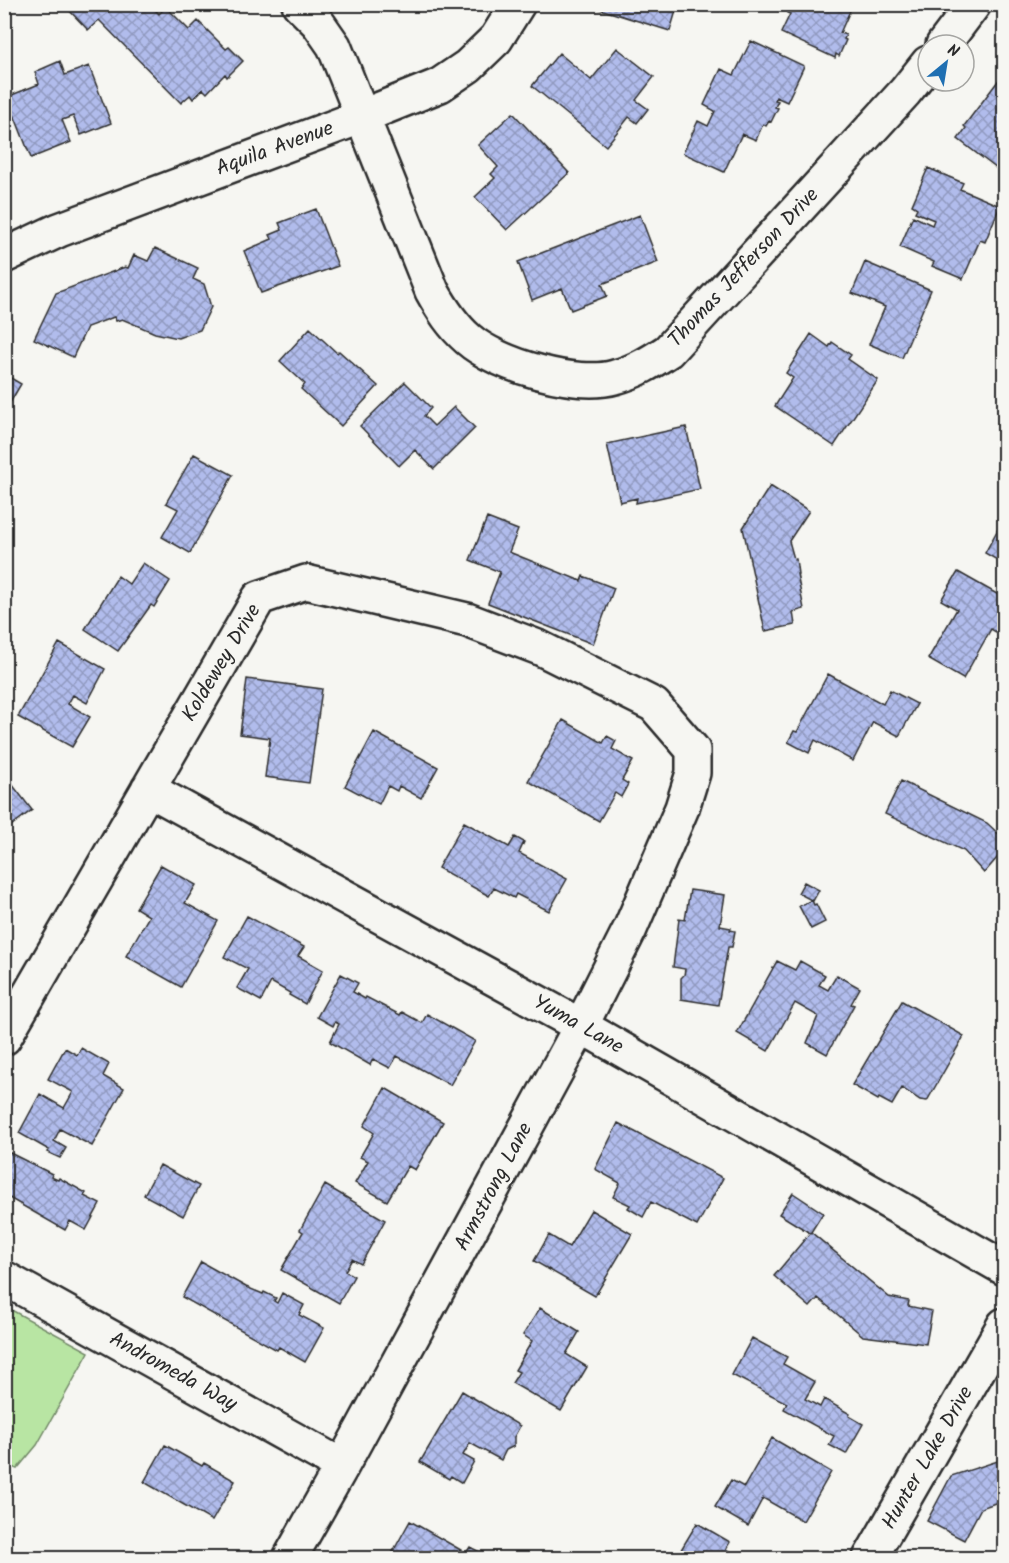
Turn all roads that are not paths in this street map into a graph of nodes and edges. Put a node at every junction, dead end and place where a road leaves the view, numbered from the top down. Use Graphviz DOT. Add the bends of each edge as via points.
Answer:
graph roads {
  1 [pos="299,4"];
  2 [pos="518,4"];
  3 [pos="974,4"];
  4 [pos="952,33"];
  5 [pos="916,78"];
  6 [pos="363,116"];
  7 [pos="4,256"];
  8 [pos="148,789"];
  9 [pos="682,808"];
  10 [pos="581,1026"];
  11 [pos="4,1038"];
  12 [pos="1005,1268"];
  13 [pos="4,1278"];
  14 [pos="1005,1325"];
  15 [pos="342,1466"];
  16 [pos="290,1558"];
  17 [pos="870,1558"];
  1 -- 6 [label="street, Thomas Jefferson Drive" via="318,22 334,46"];
  2 -- 6 [label="street, Aquila Avenue" via="496,39 468,66 431,89"];
  3 -- 4 [label="street"];
  5 -- 6 [label="street, Thomas Jefferson Drive" via="668,351 643,368 613,378 583,381 556,377 494,356 469,340 447,317 432,291"];
  6 -- 7 [label="street, Aquila Avenue" via="60,230"];
  8 -- 9 [label="street, Koldewey Drive" via="259,598 306,582 467,620 540,648 654,705 693,750 693,773"];
  8 -- 10 [label="street, Yuma Lane"];
  8 -- 11 [label="street, Koldewey Drive"];
  9 -- 10 [label="street, Armstrong Lane" via="630,929"];
  10 -- 12 [label="street, Yuma Lane"];
  10 -- 15 [label="street, Armstrong Lane"];
  13 -- 15 [label="street, Andromeda Way"];
  14 -- 17 [label="street, Hunter Lake Drive"];
  15 -- 16 [label="street, Armstrong Lane"];
}
